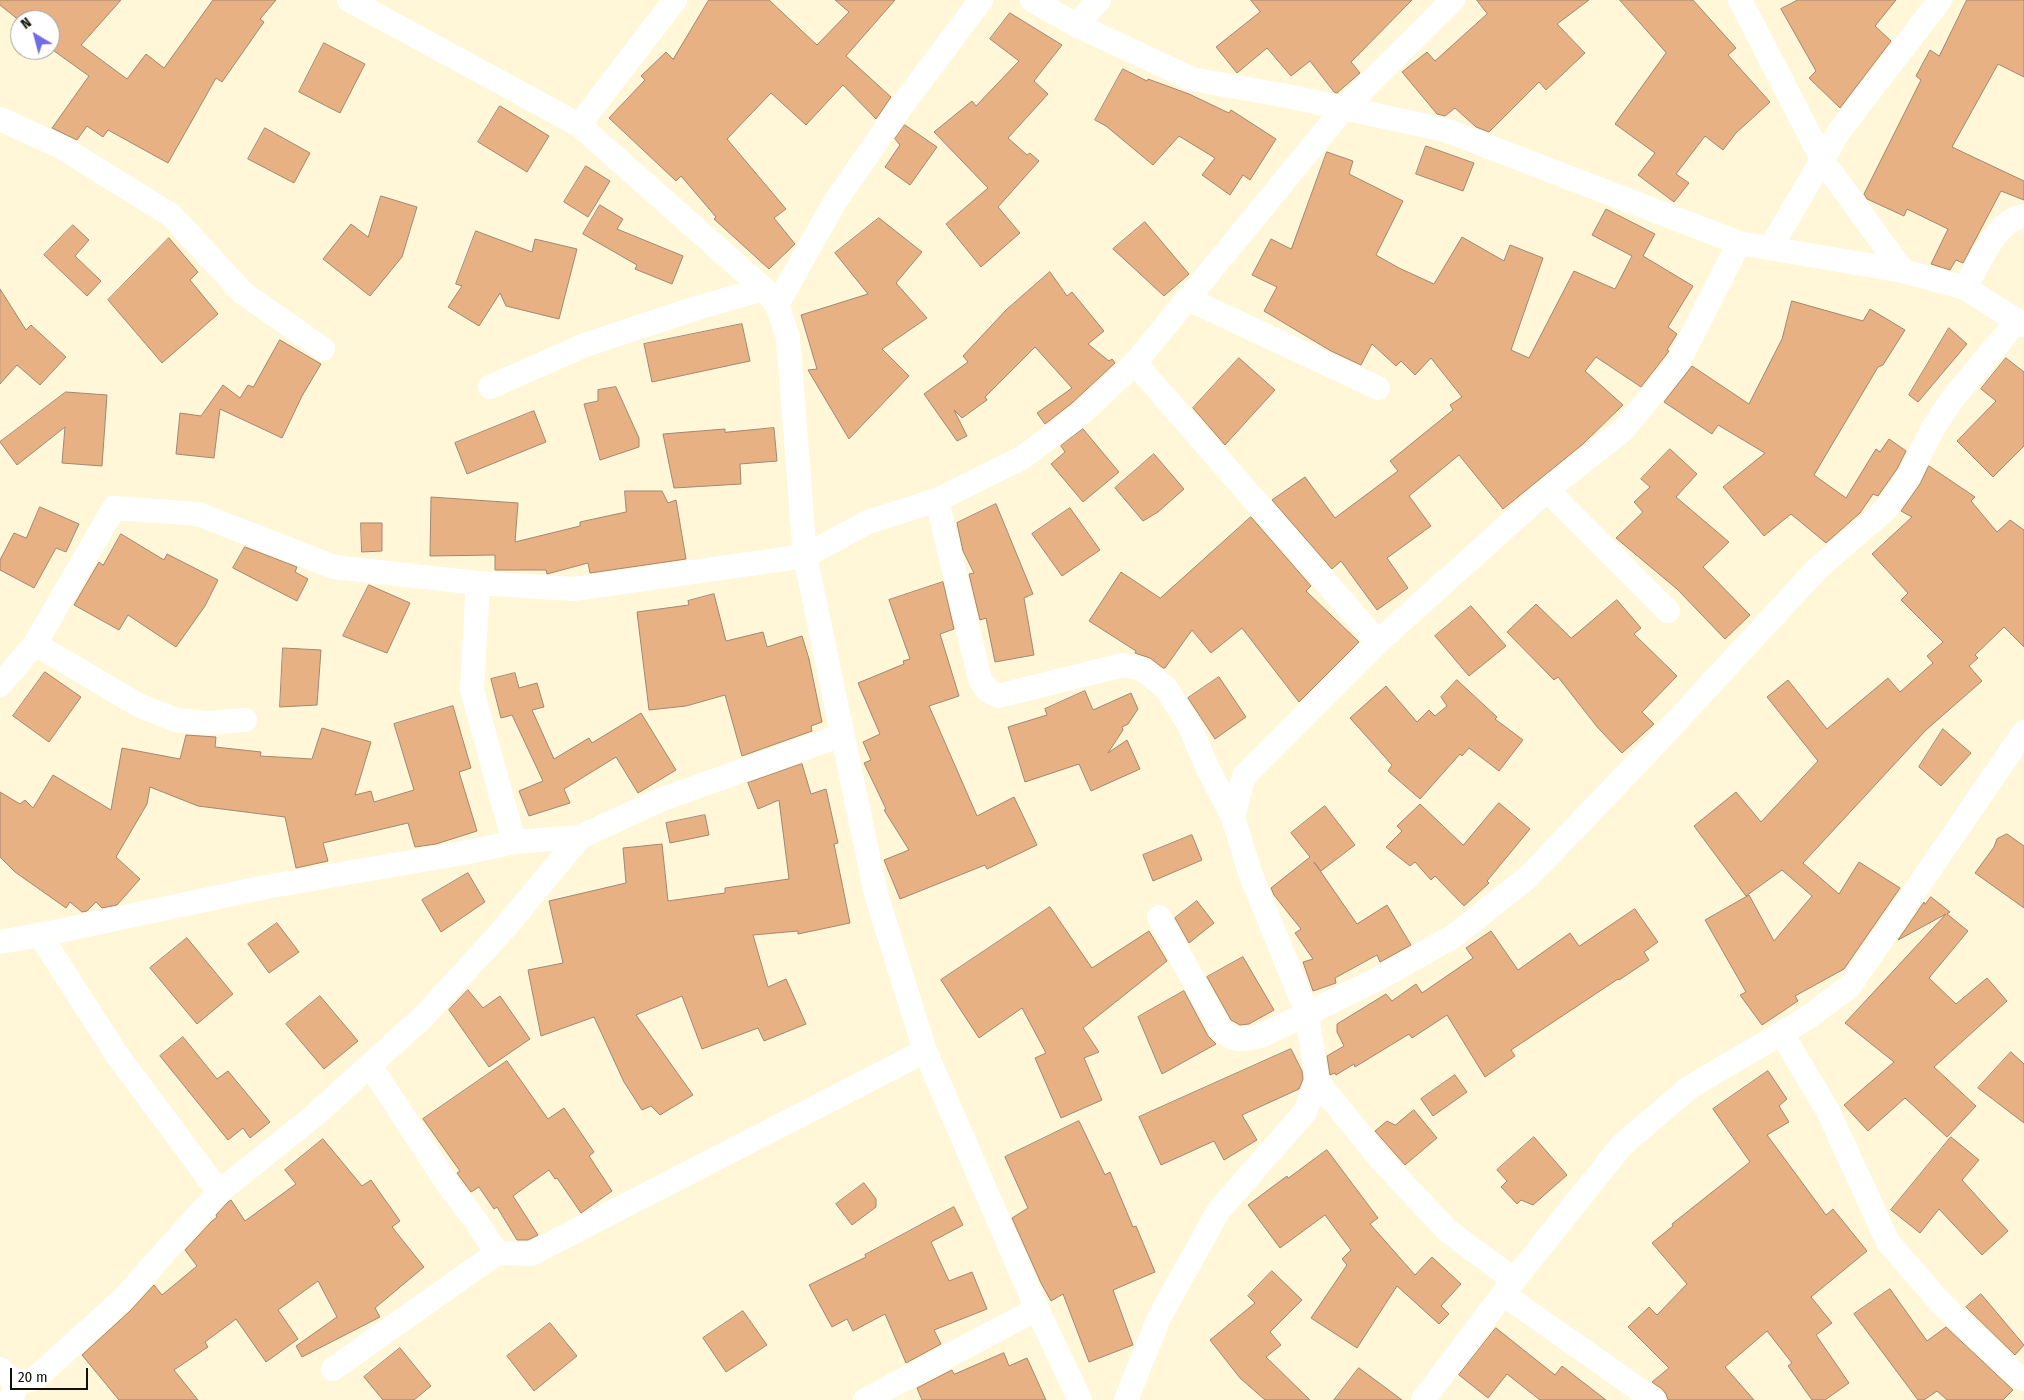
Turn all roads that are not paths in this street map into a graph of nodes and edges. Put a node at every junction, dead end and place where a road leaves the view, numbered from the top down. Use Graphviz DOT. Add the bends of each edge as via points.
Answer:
graph roads {
  1 [pos="349,0"];
  2 [pos="676,0"];
  3 [pos="981,0"];
  4 [pos="1032,0"];
  5 [pos="1099,0"];
  6 [pos="1453,0"];
  7 [pos="1740,0"];
  8 [pos="1940,0"];
  9 [pos="1076,25"];
  10 [pos="1344,108"];
  11 [pos="0,119"];
  12 [pos="579,125"];
  13 [pos="1823,161"];
  14 [pos="2024,216"];
  15 [pos="1739,243"];
  16 [pos="1770,248"];
  17 [pos="1903,271"];
  18 [pos="1965,288"];
  19 [pos="770,297"];
  20 [pos="1188,299"];
  21 [pos="2021,323"];
  22 [pos="324,350"];
  23 [pos="1135,363"];
  24 [pos="490,387"];
  25 [pos="1378,388"];
  26 [pos="1547,490"];
  27 [pos="936,500"];
  28 [pos="805,556"];
  29 [pos="478,583"];
  30 [pos="1668,611"];
  31 [pos="1378,642"];
  32 [pos="35,644"];
  33 [pos="0,685"];
  34 [pos="245,720"];
  35 [pos="2024,732"];
  36 [pos="842,736"];
  37 [pos="1233,817"];
  38 [pos="580,837"];
  39 [pos="514,842"];
  40 [pos="1159,918"];
  41 [pos="40,935"];
  42 [pos="0,942"];
  43 [pos="1307,1013"];
  44 [pos="1782,1034"];
  45 [pos="925,1051"];
  46 [pos="371,1067"];
  47 [pos="1318,1081"];
  48 [pos="219,1192"];
  49 [pos="497,1253"];
  50 [pos="1508,1287"];
  51 [pos="1037,1309"];
  52 [pos="333,1369"];
  53 [pos="2024,1379"];
  54 [pos="10,1384"];
  55 [pos="865,1400"];
  56 [pos="1080,1400"];
  57 [pos="1126,1400"];
  58 [pos="1423,1400"];
  59 [pos="1654,1400"];
  1 -- 12 [label="street"];
  2 -- 12 [label="street"];
  3 -- 19 [label="street" via="897,112"];
  4 -- 9 [label="street"];
  5 -- 9 [label="street"];
  6 -- 10 [label="street"];
  7 -- 13 [label="street"];
  8 -- 13 [label="street" via="1840,130"];
  9 -- 10 [label="street" via="1192,79"];
  10 -- 15 [label="street" via="1445,130"];
  10 -- 20 [label="street"];
  11 -- 22 [label="street" via="61,147 171,215 243,293"];
  12 -- 19 [label="street"];
  13 -- 16 [label="street"];
  13 -- 17 [label="street"];
  14 -- 18 [label="street" via="2014,217 1990,242"];
  15 -- 16 [label="street"];
  15 -- 26 [label="street" via="1678,363 1623,430"];
  16 -- 17 [label="street"];
  17 -- 18 [label="street"];
  18 -- 21 [label="street"];
  19 -- 24 [label="street" via="700,307 585,345"];
  19 -- 28 [label="street" via="788,336"];
  20 -- 23 [label="street"];
  20 -- 25 [label="street"];
  21 -- 43 [label="street" via="1953,398 1933,428 1909,476 1885,510 1817,569 1528,877 1454,936 1378,979"];
  23 -- 27 [label="street" via="1080,414 1022,458"];
  23 -- 31 [label="street"];
  26 -- 30 [label="street"];
  26 -- 31 [label="street"];
  27 -- 28 [label="street" via="868,522"];
  27 -- 37 [label="street" via="980,679 987,690 998,696 1122,664 1142,669 1166,688 1189,725"];
  28 -- 29 [label="street" via="574,589"];
  28 -- 36 [label="street"];
  29 -- 32 [label="street" via="334,567 198,514 114,508"];
  29 -- 39 [label="street" via="472,690"];
  31 -- 37 [label="street" via="1244,776"];
  32 -- 33 [label="street"];
  32 -- 34 [label="street" via="140,706 176,720 208,723"];
  35 -- 44 [label="street" via="1849,987"];
  36 -- 38 [label="street" via="660,800"];
  36 -- 45 [label="street" via="876,894"];
  37 -- 43 [label="street" via="1250,873"];
  38 -- 39 [label="street"];
  38 -- 46 [label="street" via="503,930 422,1018"];
  39 -- 41 [label="street" via="266,887"];
  40 -- 43 [label="street" via="1220,1029 1229,1037 1240,1040 1261,1036"];
  41 -- 42 [label="street"];
  41 -- 48 [label="street" via="117,1055"];
  43 -- 47 [label="street"];
  44 -- 50 [label="street" via="1690,1087 1622,1145"];
  44 -- 53 [label="street" via="1828,1110 1888,1242 1940,1302"];
  45 -- 49 [label="street" via="531,1254"];
  45 -- 51 [label="street"];
  46 -- 48 [label="street"];
  46 -- 49 [label="street" via="451,1190"];
  47 -- 50 [label="street" via="1382,1161 1448,1231"];
  47 -- 57 [label="street" via="1305,1112 1219,1210 1159,1318"];
  48 -- 54 [label="street" via="121,1300 36,1378"];
  49 -- 52 [label="street"];
  50 -- 58 [label="street"];
  50 -- 59 [label="street"];
  51 -- 55 [label="street"];
  51 -- 56 [label="street"];
}
